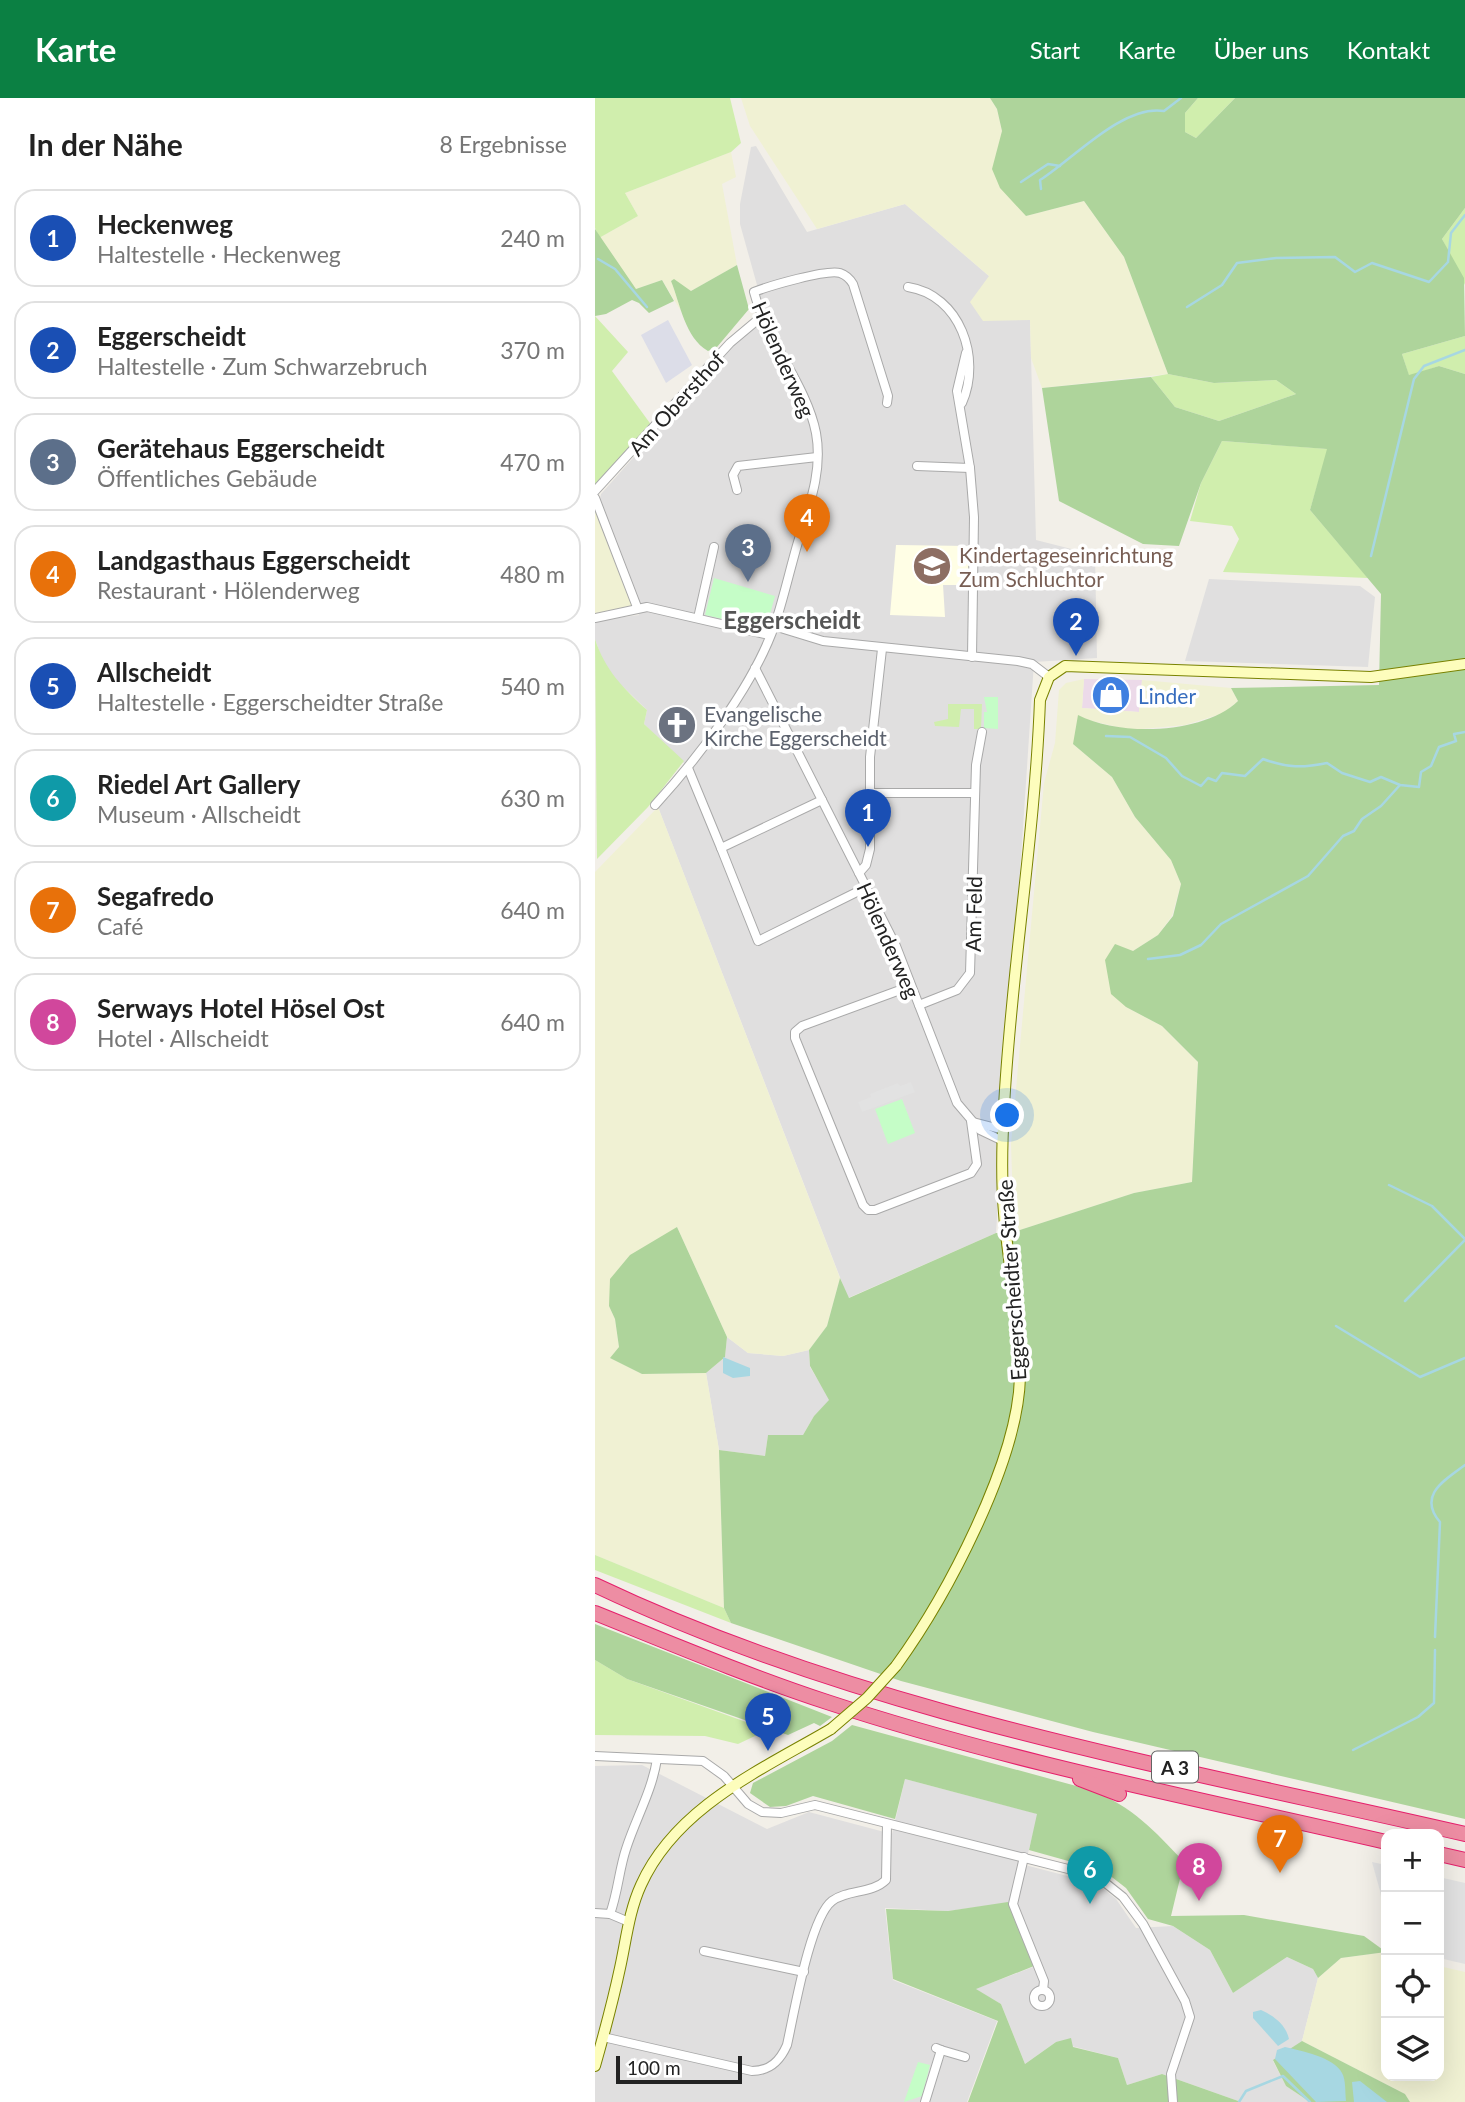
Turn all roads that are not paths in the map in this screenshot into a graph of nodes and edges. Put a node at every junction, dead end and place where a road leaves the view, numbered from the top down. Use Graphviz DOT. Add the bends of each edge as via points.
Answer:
graph roads {
  1 [pos="908,287"];
  2 [pos="761,317"];
  3 [pos="887,403"];
  4 [pos="817,457"];
  5 [pos="917,466"];
  6 [pos="971,468"];
  7 [pos="737,490"];
  8 [pos="595,491"];
  9 [pos="595,498"];
  10 [pos="714,547"];
  11 [pos="637,607"];
  12 [pos="595,618"];
  13 [pos="698,618"];
  14 [pos="774,626"];
  15 [pos="769,635"];
  16 [pos="881,649"];
  17 [pos="972,657"];
  18 [pos="1465,664"];
  19 [pos="755,668"];
  20 [pos="1048,677"];
  21 [pos="982,732"];
  22 [pos="688,768"];
  23 [pos="871,793"];
  24 [pos="975,793"];
  25 [pos="822,800"];
  26 [pos="655,806"];
  27 [pos="721,848"];
  28 [pos="859,873"];
  29 [pos="867,887"];
  30 [pos="911,986"];
  31 [pos="919,1005"];
  32 [pos="971,1121"];
  33 [pos="1004,1136"];
  34 [pos="595,1585"];
  35 [pos="595,1613"];
  36 [pos="595,1756"];
  37 [pos="657,1759"];
  38 [pos="1036,1762"];
  39 [pos="732,1787"];
  40 [pos="1119,1794"];
  41 [pos="887,1824"];
  42 [pos="1465,1834"];
  43 [pos="1381,1841"];
  44 [pos="1444,1855"];
  45 [pos="1024,1857"];
  46 [pos="1465,1860"];
  47 [pos="595,1913"];
  48 [pos="610,1913"];
  49 [pos="629,1922"];
  50 [pos="704,1951"];
  51 [pos="804,1972"];
  52 [pos="1043,1990"];
  53 [pos="603,2037"];
  54 [pos="965,2057"];
  55 [pos="595,2066"];
  56 [pos="925,2102"];
  57 [pos="1173,2102"];
  1 -- 6 [label="street" via="923,289 955,315 966,354 957,391"];
  2 -- 3 [label="street, Hölenderweg" via="754,292 837,272 848,278"];
  2 -- 4 [label="street, Hölenderweg" via="812,418"];
  2 -- 8 [label="street, Am Obersthof" via="723,351"];
  4 -- 7 [label="street" via="741,465 733,475"];
  4 -- 14 [label="street, Hölenderweg" via="814,492"];
  5 -- 6 [label="street"];
  6 -- 17 [label="street"];
  9 -- 11 [label="street"];
  10 -- 13 [label="street"];
  11 -- 12 [label="street"];
  11 -- 13 [label="street"];
  13 -- 15 [label="street"];
  14 -- 15 [label="street, Hölenderweg"];
  14 -- 16 [label="street" via="823,641"];
  15 -- 19 [label="street, Hölenderweg"];
  16 -- 17 [label="street"];
  16 -- 23 [label="street"];
  17 -- 20 [label="street" via="1032,664"];
  18 -- 20 [label="street" via="1371,677 1065,666"];
  19 -- 22 [label="street"];
  19 -- 25 [label="street, Hölenderweg"];
  20 -- 33 [label="street, Eggerscheidter Straße" via="1040,700"];
  21 -- 24 [label="street, Am Feld"];
  22 -- 26 [label="street"];
  22 -- 27 [label="street"];
  23 -- 24 [label="street"];
  23 -- 28 [label="street" via="869,857"];
  24 -- 31 [label="street, Am Feld" via="970,973 957,990"];
  25 -- 27 [label="street"];
  25 -- 28 [label="street, Hölenderweg"];
  27 -- 29 [label="street" via="758,941"];
  28 -- 29 [label="street, Hölenderweg"];
  29 -- 30 [label="street, Hölenderweg"];
  30 -- 31 [label="street, Hölenderweg"];
  30 -- 32 [label="street" via="795,1032 863,1205 875,1210 971,1173 977,1164"];
  31 -- 32 [label="street, Hölenderweg" via="954,1099"];
  32 -- 33 [label="street, Hölenderweg" via="983,1133"];
  33 -- 39 [label="street, Eggerscheidter Straße, bridge" via="1004,1212 1020,1374 1011,1436 1000,1468 944,1591 896,1666 831,1729"];
  34 -- 42 [label="highway, A 3" via="711,1634 887,1696"];
  35 -- 38 [label="highway, A 3" via="826,1702"];
  36 -- 37 [label="street"];
  37 -- 39 [label="street" via="703,1760"];
  37 -- 48 [label="street"];
  38 -- 40 [label="highway"];
  38 -- 43 [label="highway, A 3"];
  39 -- 41 [label="street" via="762,1812 815,1805"];
  39 -- 49 [label="street, Eggerscheidter Straße" via="669,1841 640,1887"];
  41 -- 45 [label="street"];
  41 -- 51 [label="street" via="888,1872 880,1886 847,1893 825,1906"];
  44 -- 46 [label="highway"];
  45 -- 52 [label="street" via="1013,1903 1044,1981"];
  45 -- 57 [label="street" via="1103,1881 1123,1897 1143,1924 1191,2017 1171,2074"];
  47 -- 48 [label="street"];
  48 -- 49 [label="street"];
  49 -- 53 [label="street, Eggerscheidter Straße"];
  50 -- 51 [label="street"];
  51 -- 53 [label="street" via="783,2055 761,2071"];
  53 -- 55 [label="street, Eggerscheidter Straße"];
  54 -- 56 [label="street" via="939,2049"];
}
